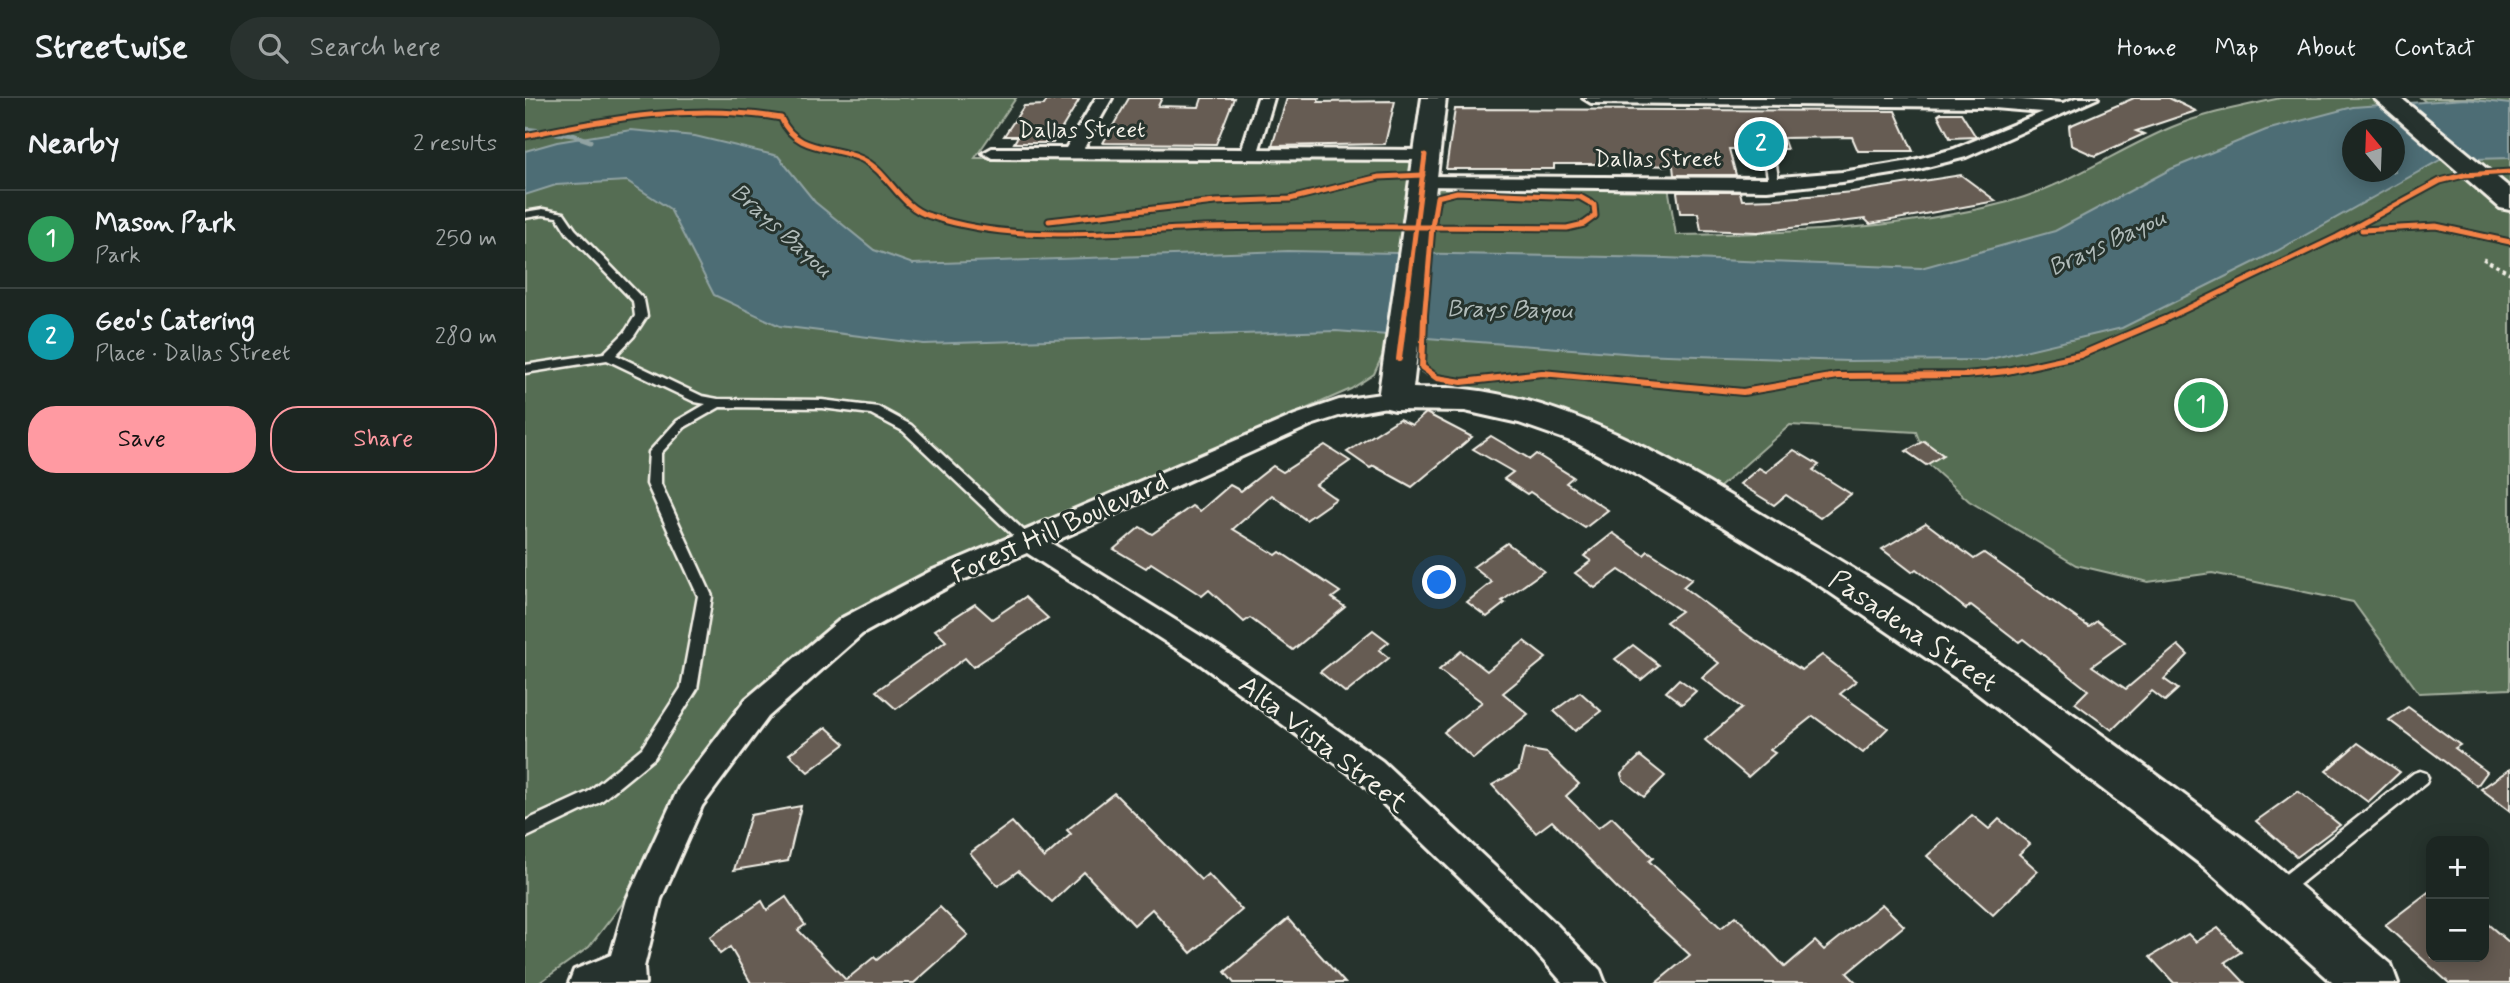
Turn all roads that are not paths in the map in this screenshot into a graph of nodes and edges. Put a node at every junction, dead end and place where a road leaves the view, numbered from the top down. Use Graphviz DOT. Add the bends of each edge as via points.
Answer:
graph roads {
  1 [pos="1104,98"];
  2 [pos="1266,98"];
  3 [pos="1434,98"];
  4 [pos="1591,98"];
  5 [pos="2090,98"];
  6 [pos="2386,98"];
  7 [pos="2400,98"];
  8 [pos="1981,100"];
  9 [pos="2065,109"];
  10 [pos="2008,135"];
  11 [pos="992,153"];
  12 [pos="1072,153"];
  13 [pos="1249,154"];
  14 [pos="1769,154"];
  15 [pos="1422,180"];
  16 [pos="1774,183"];
  17 [pos="2501,186"];
  18 [pos="525,215"];
  19 [pos="608,356"];
  20 [pos="525,369"];
  21 [pos="1395,399"];
  22 [pos="718,403"];
  23 [pos="1029,542"];
  24 [pos="2420,778"];
  25 [pos="525,830"];
  26 [pos="2272,896"];
  27 [pos="627,975"];
  28 [pos="587,983"];
  29 [pos="1587,983"];
  30 [pos="2372,983"];
  1 -- 12 [label="street"];
  2 -- 13 [label="street"];
  3 -- 15 [label="street"];
  4 -- 8 [label="street"];
  5 -- 9 [label="street, Dallas Street"];
  6 -- 17 [label="street"];
  7 -- 17 [label="street"];
  8 -- 9 [label="street"];
  8 -- 10 [label="street"];
  9 -- 10 [label="street, Dallas Street"];
  10 -- 16 [label="street, Dallas Street" via="1911,166"];
  11 -- 12 [label="street, Dallas Street"];
  12 -- 13 [label="street, Dallas Street"];
  13 -- 15 [label="street, Dallas Street"];
  14 -- 16 [label="lane"];
  15 -- 16 [label="street, Dallas Street"];
  15 -- 21 [label="street"];
  18 -- 19 [label="lane" via="560,215 638,300 641,316"];
  19 -- 20 [label="lane"];
  19 -- 22 [label="lane" via="699,400"];
  21 -- 23 [label="street, Forest Hill Boulevard" via="1339,408 1303,420"];
  21 -- 26 [label="street, Pasadena Street" via="1465,400 1527,413 1588,435 1654,468 1836,576 1984,675 2221,851"];
  22 -- 23 [label="lane" via="822,404 874,410 907,428"];
  22 -- 25 [label="lane" via="681,424 655,452 654,484 705,596 689,690 648,753 594,797"];
  23 -- 27 [label="street, Forest Hill Boulevard" via="943,577 852,626 757,708 690,797 644,899"];
  23 -- 29 [label="street, Alta Vista Street" via="1210,656 1371,771"];
  24 -- 26 [label="lane"];
  26 -- 30 [label="street, Pasadena Street"];
  27 -- 28 [label="street"];
}
